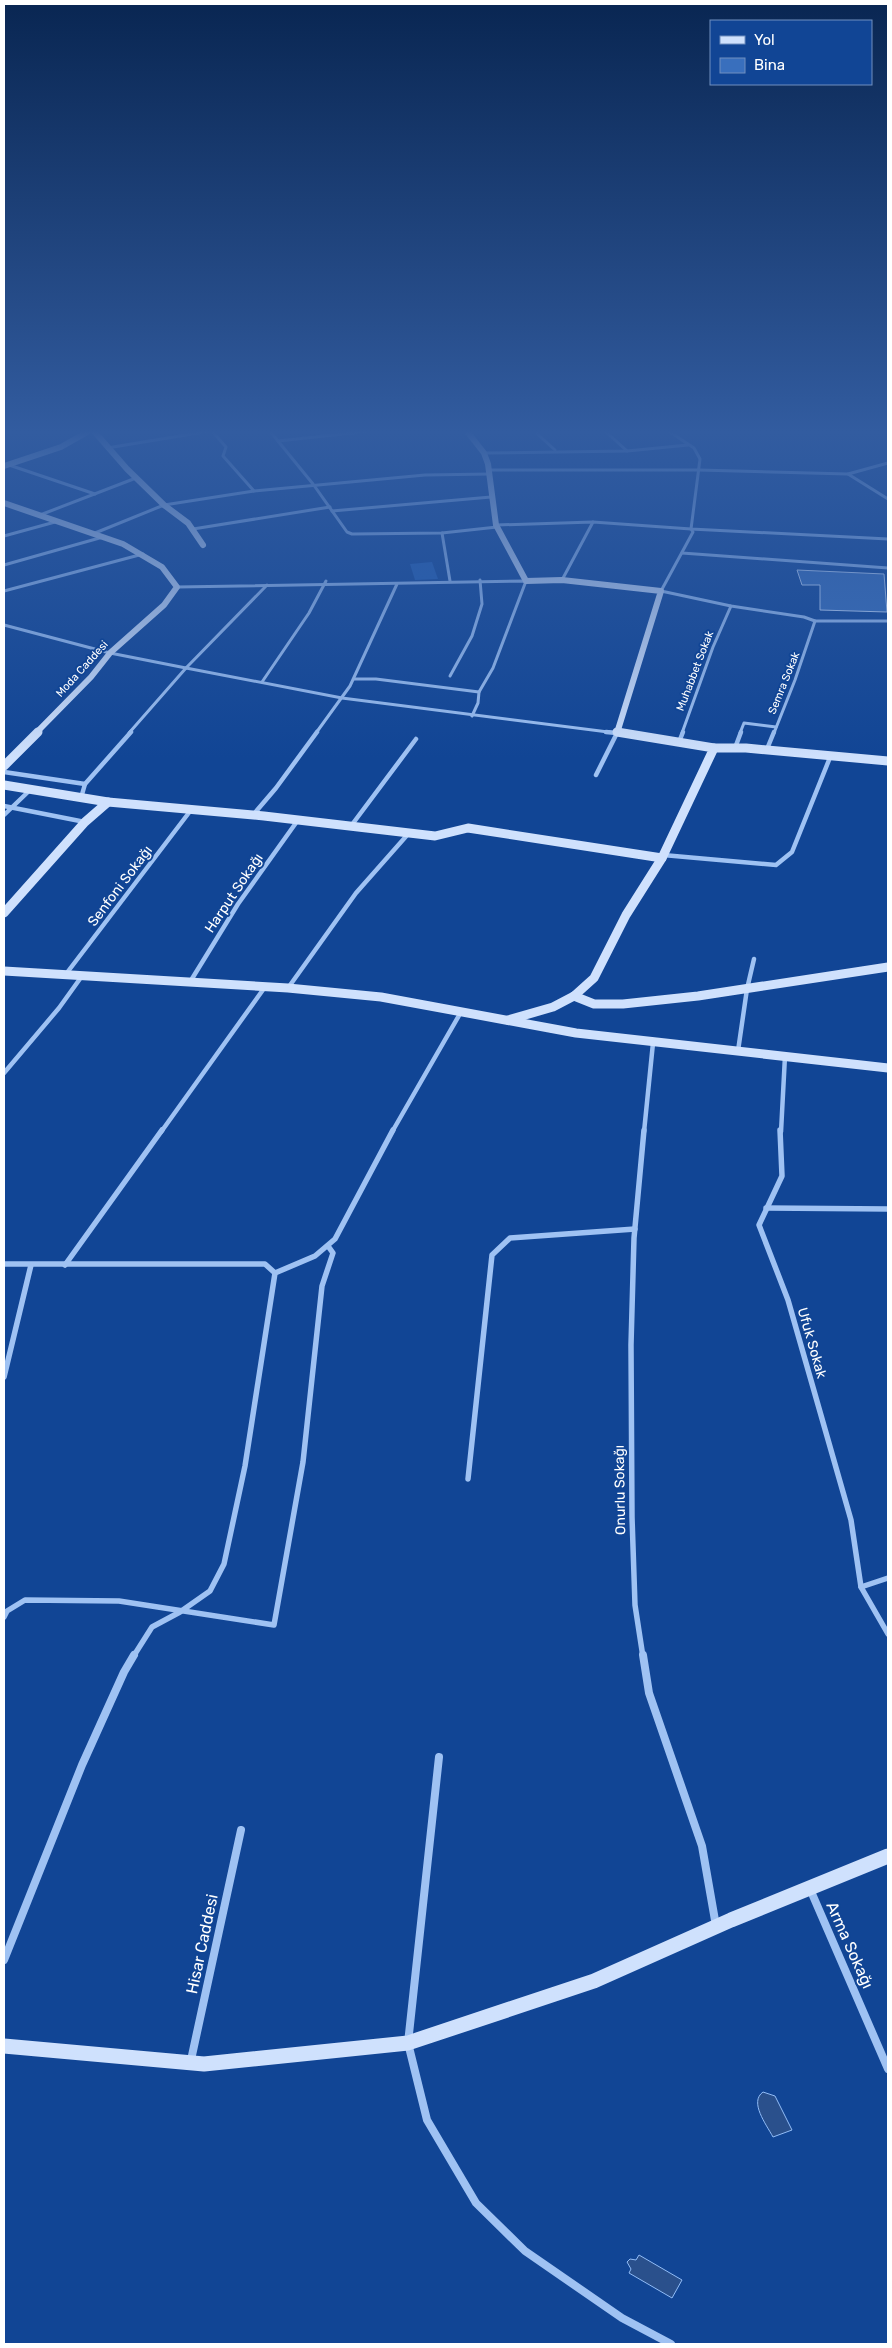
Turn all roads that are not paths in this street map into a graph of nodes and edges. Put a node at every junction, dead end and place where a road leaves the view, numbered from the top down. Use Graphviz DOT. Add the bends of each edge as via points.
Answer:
graph roads {
  1 [pos="91,540"];
  2 [pos="111,540"];
  3 [pos="200,540"];
  4 [pos="443,540"];
  5 [pos="504,540"];
  6 [pos="584,540"];
  7 [pos="689,540"];
  8 [pos="203,545"];
  9 [pos="682,553"];
  10 [pos="143,554"];
  11 [pos="4,565"];
  12 [pos="888,568"];
  13 [pos="480,580"];
  14 [pos="562,580"];
  15 [pos="326,581"];
  16 [pos="450,581"];
  17 [pos="526,581"];
  18 [pos="397,584"];
  19 [pos="267,585"];
  20 [pos="327,586"];
  21 [pos="177,587"];
  22 [pos="4,591"];
  23 [pos="661,591"];
  24 [pos="731,606"];
  25 [pos="815,621"];
  26 [pos="888,622"];
  27 [pos="4,625"];
  28 [pos="110,653"];
  29 [pos="186,668"];
  30 [pos="450,676"];
  31 [pos="354,679"];
  32 [pos="262,682"];
  33 [pos="479,692"];
  34 [pos="342,698"];
  35 [pos="472,716"];
  36 [pos="776,727"];
  37 [pos="617,733"];
  38 [pos="416,739"];
  39 [pos="679,742"];
  40 [pos="714,748"];
  41 [pos="735,748"];
  42 [pos="767,750"];
  43 [pos="831,755"];
  44 [pos="888,761"];
  45 [pos="4,766"];
  46 [pos="4,772"];
  47 [pos="596,775"];
  48 [pos="86,784"];
  49 [pos="4,785"];
  50 [pos="30,790"];
  51 [pos="81,799"];
  52 [pos="108,802"];
  53 [pos="4,806"];
  54 [pos="11,808"];
  55 [pos="191,810"];
  56 [pos="253,814"];
  57 [pos="4,815"];
  58 [pos="298,819"];
  59 [pos="85,822"];
  60 [pos="351,827"];
  61 [pos="409,834"];
  62 [pos="662,856"];
  63 [pos="4,913"];
  64 [pos="754,959"];
  65 [pos="888,966"];
  66 [pos="4,971"];
  67 [pos="66,975"];
  68 [pos="82,976"];
  69 [pos="190,982"];
  70 [pos="264,987"];
  71 [pos="288,988"];
  72 [pos="747,989"];
  73 [pos="574,996"];
  74 [pos="461,1012"];
  75 [pos="508,1020"];
  76 [pos="654,1043"];
  77 [pos="738,1051"];
  78 [pos="785,1056"];
  79 [pos="888,1068"];
  80 [pos="4,1073"];
  81 [pos="766,1208"];
  82 [pos="888,1209"];
  83 [pos="636,1229"];
  84 [pos="328,1246"];
  85 [pos="4,1264"];
  86 [pos="31,1265"];
  87 [pos="65,1265"];
  88 [pos="275,1273"];
  89 [pos="4,1377"];
  90 [pos="468,1479"];
  91 [pos="888,1578"];
  92 [pos="860,1587"];
  93 [pos="180,1612"];
  94 [pos="5,1613"];
  95 [pos="888,1634"];
  96 [pos="439,1757"];
  97 [pos="241,1830"];
  98 [pos="888,1856"];
  99 [pos="810,1888"];
  100 [pos="716,1926"];
  101 [pos="4,1960"];
  102 [pos="408,2043"];
  103 [pos="4,2046"];
  104 [pos="191,2063"];
  105 [pos="888,2069"];
  106 [pos="671,2344"];
  1 -- 11 [label="street"];
  2 -- 10 [label="street"];
  3 -- 8 [label="street"];
  4 -- 16 [label="street"];
  5 -- 17 [label="street"];
  6 -- 14 [label="street"];
  7 -- 9 [label="street"];
  9 -- 12 [label="street"];
  9 -- 23 [label="street"];
  10 -- 21 [label="street" via="162,567"];
  10 -- 22 [label="street"];
  13 -- 16 [label="street"];
  13 -- 17 [label="street"];
  13 -- 30 [label="street" via="482,604 472,636"];
  14 -- 17 [label="street"];
  14 -- 23 [label="street"];
  15 -- 20 [label="street"];
  16 -- 18 [label="street"];
  17 -- 33 [label="street" via="493,668"];
  18 -- 20 [label="street"];
  18 -- 31 [label="street"];
  19 -- 20 [label="street"];
  19 -- 21 [label="street"];
  19 -- 29 [label="street"];
  20 -- 32 [label="street"];
  21 -- 28 [label="street, Moda Caddesi" via="164,605"];
  23 -- 24 [label="street"];
  23 -- 37 [label="street"];
  24 -- 25 [label="street"];
  24 -- 39 [label="street, Muhabbet Sokak"];
  25 -- 26 [label="street"];
  25 -- 36 [label="street, Semra Sokak"];
  27 -- 28 [label="street"];
  28 -- 29 [label="street"];
  28 -- 45 [label="street, Moda Caddesi" via="91,678"];
  29 -- 32 [label="street"];
  29 -- 48 [label="street"];
  31 -- 33 [label="street" via="376,678"];
  31 -- 34 [label="street"];
  32 -- 34 [label="street"];
  33 -- 35 [label="street"];
  34 -- 35 [label="street"];
  34 -- 56 [label="street"];
  35 -- 37 [label="street"];
  36 -- 41 [label="street" via="744,723"];
  36 -- 42 [label="street, Semra Sokak"];
  37 -- 39 [label="street"];
  37 -- 47 [label="street"];
  38 -- 60 [label="street"];
  39 -- 40 [label="street"];
  40 -- 41 [label="street"];
  40 -- 62 [label="street"];
  41 -- 42 [label="street"];
  42 -- 43 [label="street"];
  43 -- 44 [label="street"];
  43 -- 62 [label="street" via="792,852 776,865"];
  46 -- 48 [label="street"];
  48 -- 51 [label="street"];
  49 -- 50 [label="street"];
  50 -- 51 [label="street"];
  50 -- 54 [label="street"];
  51 -- 52 [label="street"];
  52 -- 55 [label="street"];
  52 -- 59 [label="street"];
  53 -- 54 [label="street"];
  54 -- 57 [label="street"];
  54 -- 59 [label="street"];
  55 -- 56 [label="street"];
  55 -- 67 [label="street, Senfoni Sokağı"];
  56 -- 58 [label="street"];
  58 -- 60 [label="street"];
  58 -- 69 [label="street, Harput Sokağı" via="238,904"];
  59 -- 63 [label="street"];
  60 -- 61 [label="street"];
  61 -- 62 [label="street" via="435,836 468,828"];
  61 -- 71 [label="street" via="356,893"];
  62 -- 73 [label="street" via="626,915 594,978"];
  64 -- 72 [label="street"];
  65 -- 72 [label="street"];
  66 -- 67 [label="street"];
  67 -- 68 [label="street"];
  68 -- 69 [label="street"];
  68 -- 80 [label="street"];
  69 -- 70 [label="street"];
  70 -- 71 [label="street"];
  70 -- 87 [label="street"];
  71 -- 74 [label="street" via="381,997"];
  72 -- 73 [label="street" via="623,1004 594,1004"];
  72 -- 77 [label="street"];
  73 -- 75 [label="street" via="553,1007"];
  74 -- 75 [label="street"];
  74 -- 84 [label="street" via="398,1120 335,1239"];
  75 -- 76 [label="street"];
  76 -- 77 [label="street"];
  76 -- 83 [label="street, Onurlu Sokağı"];
  77 -- 78 [label="street"];
  78 -- 79 [label="street"];
  78 -- 81 [label="street, Ufuk Sokak" via="780,1116 782,1176"];
  81 -- 82 [label="street"];
  81 -- 92 [label="street, Ufuk Sokak" via="759,1225 788,1300 852,1520"];
  83 -- 90 [label="street" via="510,1238 492,1255"];
  83 -- 100 [label="street, Onurlu Sokağı" via="631,1364 636,1605 649,1693 702,1846"];
  84 -- 88 [label="street" via="315,1256"];
  84 -- 93 [label="street" via="333,1253 322,1286 303,1462 274,1625"];
  85 -- 86 [label="street"];
  86 -- 87 [label="street"];
  86 -- 89 [label="street"];
  87 -- 88 [label="street" via="265,1264"];
  88 -- 93 [label="street" via="245,1466 224,1564 210,1592"];
  91 -- 92 [label="street"];
  92 -- 95 [label="street, Ufuk Sokak"];
  93 -- 94 [label="street" via="119,1601 44,1599 25,1600"];
  93 -- 101 [label="street" via="152,1627 124,1672 82,1765"];
  96 -- 102 [label="street"];
  97 -- 104 [label="street, Hisar Caddesi"];
  98 -- 99 [label="street"];
  99 -- 100 [label="street"];
  99 -- 105 [label="street, Arma Sokağı"];
  100 -- 102 [label="street" via="594,1981"];
  102 -- 104 [label="street"];
  102 -- 106 [label="street" via="427,2120 476,2203 525,2252 622,2318"];
  103 -- 104 [label="street"];
}
